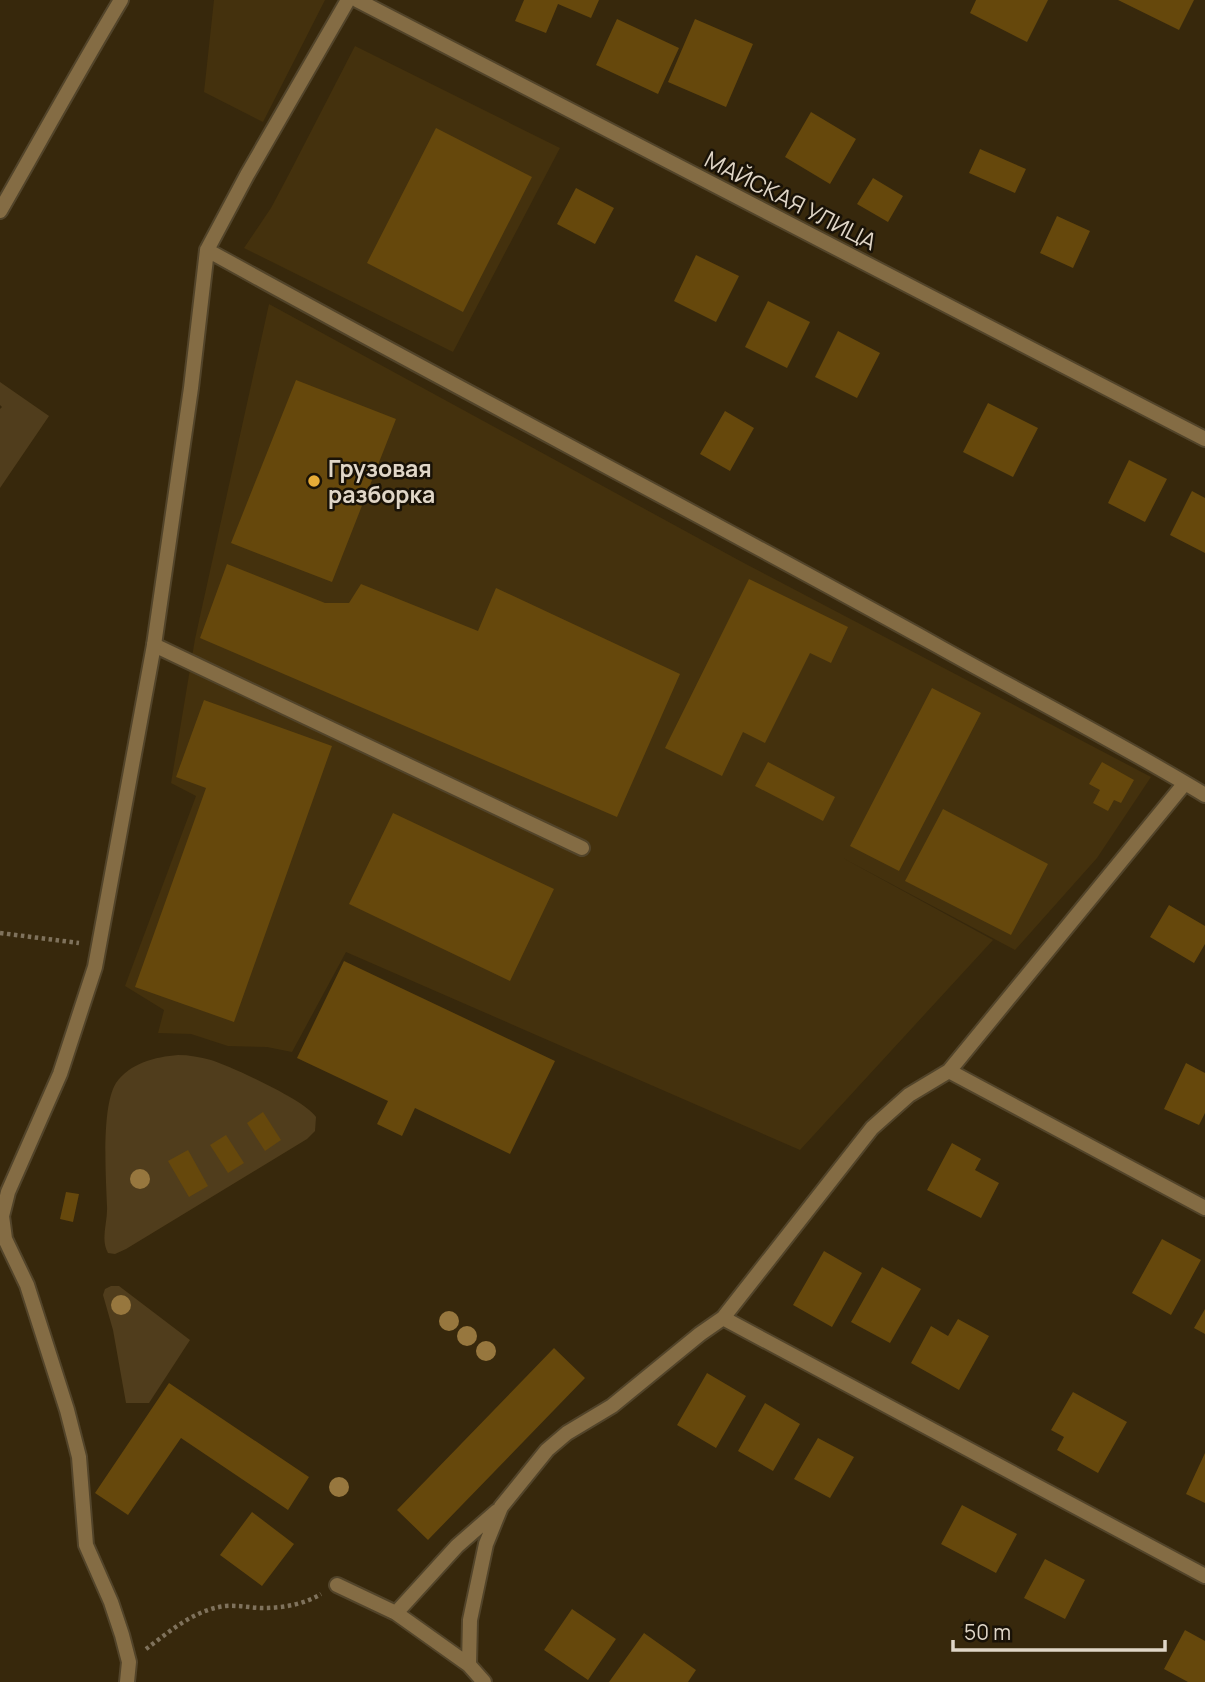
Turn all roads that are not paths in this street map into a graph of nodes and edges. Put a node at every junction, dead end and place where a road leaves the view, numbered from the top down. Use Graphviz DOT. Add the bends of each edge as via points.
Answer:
graph roads {
  1 [pos="121,0"];
  2 [pos="348,0"];
  3 [pos="358,0"];
  4 [pos="0,211"];
  5 [pos="207,250"];
  6 [pos="1205,439"];
  7 [pos="154,645"];
  8 [pos="1185,783"];
  9 [pos="1205,795"];
  10 [pos="582,848"];
  11 [pos="949,1071"];
  12 [pos="1205,1208"];
  13 [pos="723,1318"];
  14 [pos="501,1507"];
  15 [pos="1205,1576"];
  16 [pos="337,1585"];
  17 [pos="396,1613"];
  18 [pos="469,1665"];
  19 [pos="127,1682"];
  20 [pos="484,1682"];
  1 -- 4 [label="street"];
  2 -- 5 [label="street"];
  3 -- 6 [label="street, МАЙСКАЯ УЛИЦА"];
  5 -- 7 [label="street"];
  5 -- 8 [label="street"];
  7 -- 10 [label="street"];
  7 -- 19 [label="street" via="94,967 60,1074 8,1192 2,1216 5,1240 27,1285 76,1445 86,1545 111,1602 129,1662"];
  8 -- 9 [label="street"];
  8 -- 11 [label="street"];
  11 -- 12 [label="street"];
  11 -- 13 [label="street" via="909,1095 872,1128"];
  13 -- 14 [label="street" via="612,1406 547,1450"];
  13 -- 15 [label="street"];
  14 -- 17 [label="street" via="457,1546"];
  14 -- 18 [label="street" via="486,1544 470,1620"];
  16 -- 17 [label="street"];
  17 -- 18 [label="street"];
  18 -- 20 [label="street"];
}
